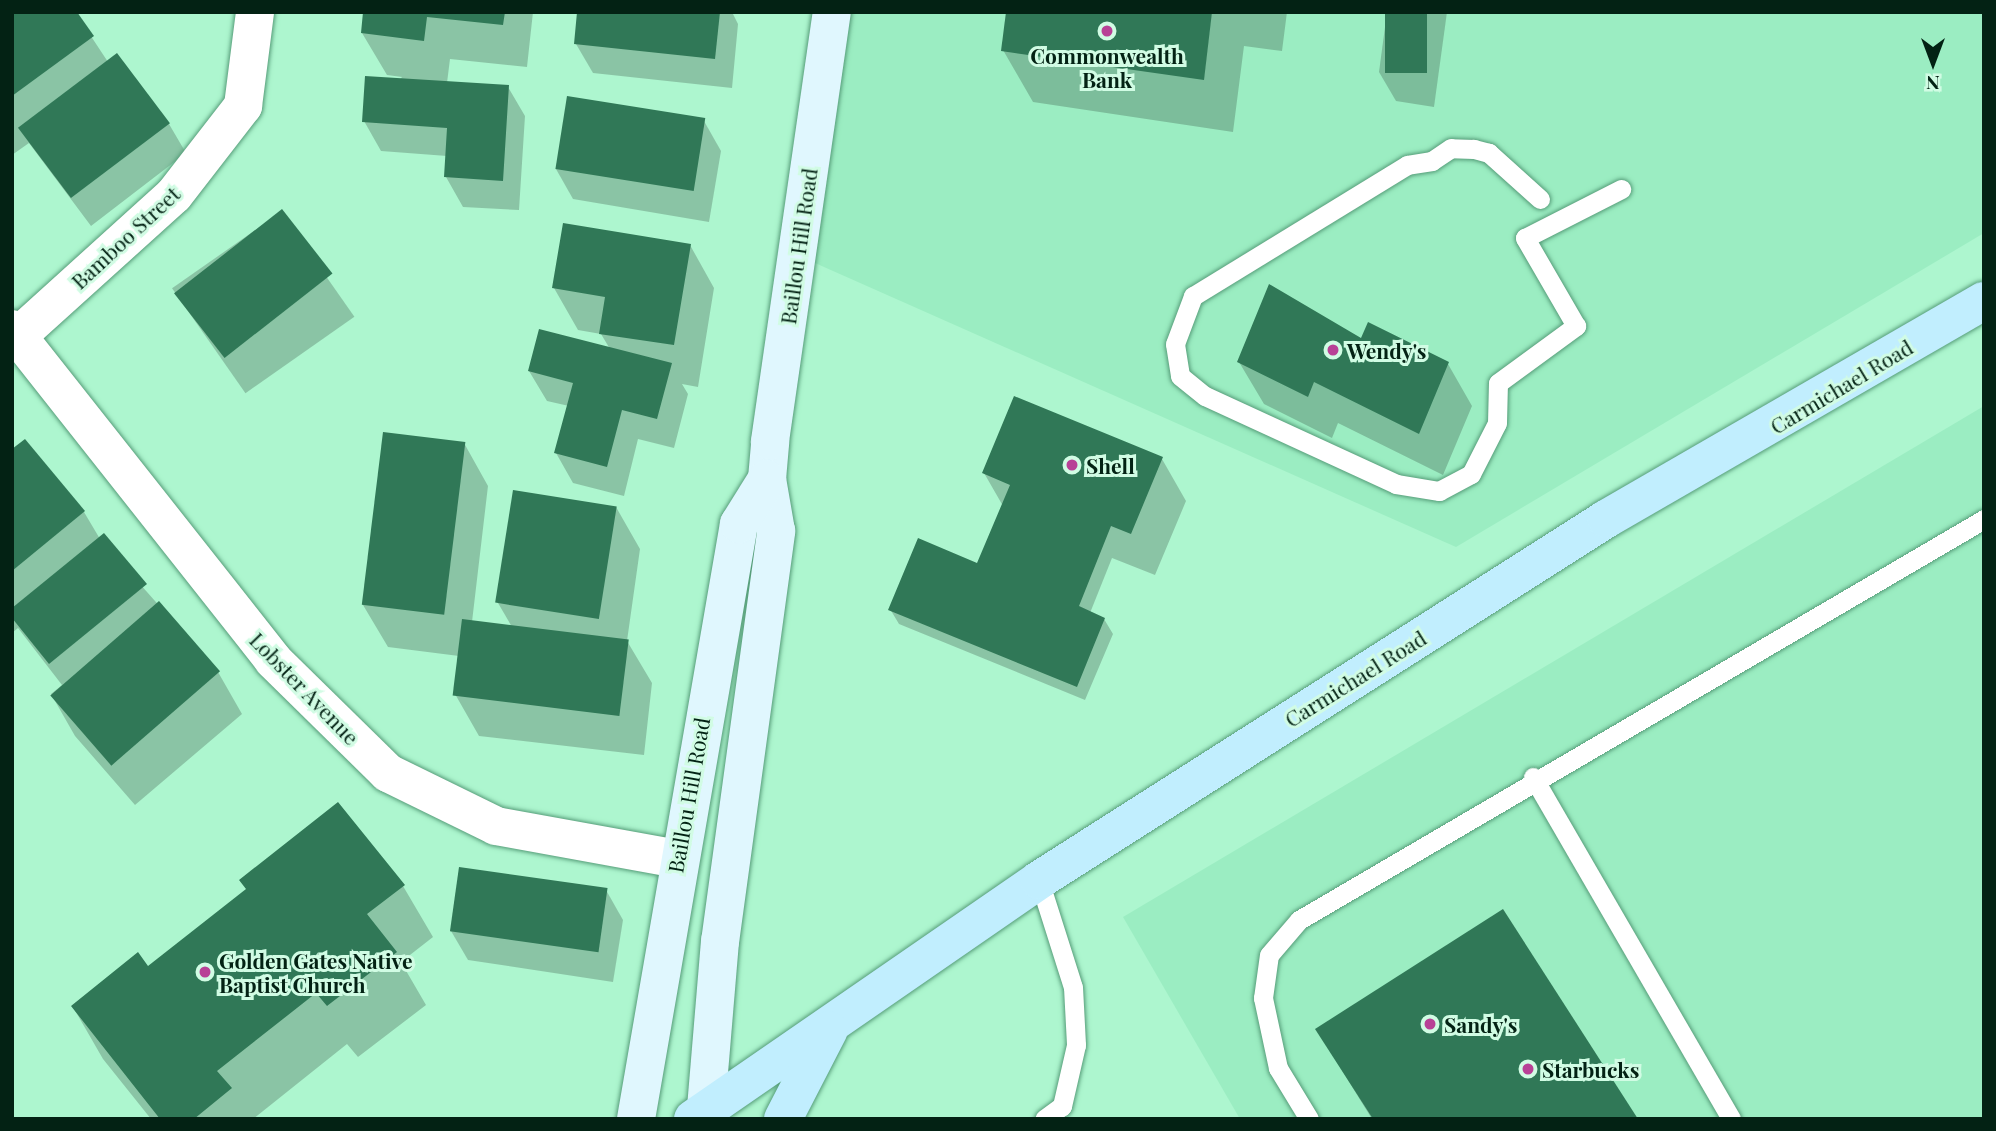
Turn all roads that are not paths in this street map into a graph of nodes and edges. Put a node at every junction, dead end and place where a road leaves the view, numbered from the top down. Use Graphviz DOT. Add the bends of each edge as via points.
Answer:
graph roads {
  1 [pos="255,12"];
  2 [pos="832,12"];
  3 [pos="1621,189"];
  4 [pos="1540,199"];
  5 [pos="1984,301"];
  6 [pos="15,332"];
  7 [pos="767,480"];
  8 [pos="1984,519"];
  9 [pos="1533,777"];
  10 [pos="677,859"];
  11 [pos="1039,880"];
  12 [pos="830,1028"];
  13 [pos="701,1115"];
  14 [pos="636,1119"];
  15 [pos="783,1119"];
  16 [pos="1044,1119"];
  17 [pos="1309,1119"];
  18 [pos="1731,1119"];
  1 -- 6 [label="street, Bamboo Street" via="243,106 174,195"];
  2 -- 7 [label="main road, Baillou Hill Road"];
  3 -- 4 [label="lane" via="1525,238 1576,326 1498,383 1497,423 1471,474 1439,491 1396,484 1205,396 1180,376 1175,344 1193,296 1407,165 1432,161 1451,148 1482,151"];
  5 -- 11 [label="main road, Carmichael Road" via="1606,519"];
  6 -- 10 [label="street, Lobster Avenue" via="273,660 388,773 496,826"];
  7 -- 10 [label="main road, Baillou Hill Road" via="739,524"];
  7 -- 13 [label="main road, Baillou Hill Road" via="776,531"];
  8 -- 9 [label="lane"];
  9 -- 17 [label="lane" via="1298,920 1269,955 1263,998 1278,1068"];
  9 -- 18 [label="lane"];
  10 -- 14 [label="main road, Baillou Hill Road"];
  11 -- 12 [label="main road, Carmichael Road"];
  11 -- 16 [label="lane" via="1073,987 1076,1045 1062,1105"];
  12 -- 13 [label="main road"];
  12 -- 15 [label="main road, Carmichael Road"];
}
